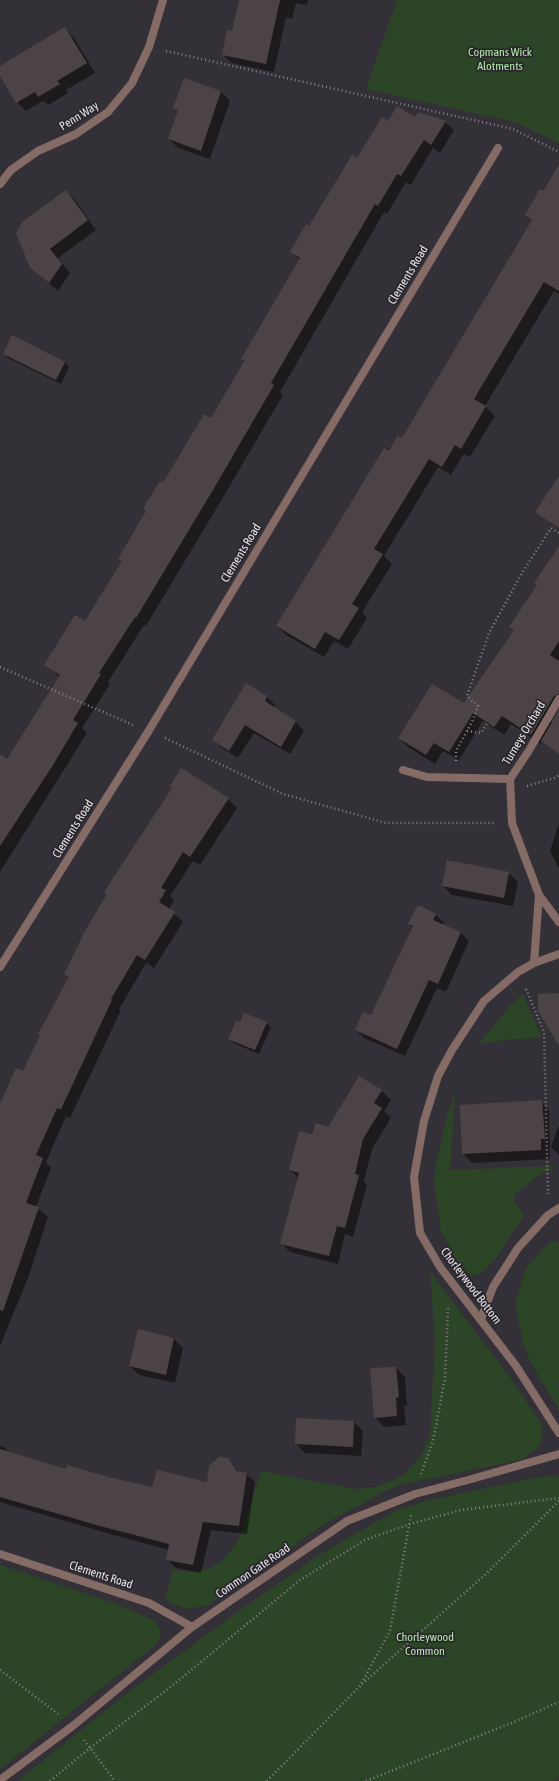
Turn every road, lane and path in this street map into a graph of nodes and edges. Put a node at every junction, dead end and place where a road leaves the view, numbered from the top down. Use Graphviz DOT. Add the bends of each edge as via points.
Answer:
graph roads {
  1 [pos="163,0"];
  2 [pos="148,47"];
  3 [pos="498,148"];
  4 [pos="559,152"];
  5 [pos="0,184"];
  6 [pos="559,533"];
  7 [pos="0,667"];
  8 [pos="559,699"];
  9 [pos="488,722"];
  10 [pos="467,731"];
  11 [pos="148,732"];
  12 [pos="403,770"];
  13 [pos="559,773"];
  14 [pos="456,778"];
  15 [pos="510,779"];
  16 [pos="511,790"];
  17 [pos="512,823"];
  18 [pos="539,895"];
  19 [pos="559,922"];
  20 [pos="559,954"];
  21 [pos="534,963"];
  22 [pos="0,967"];
  23 [pos="518,972"];
  24 [pos="559,1208"];
  25 [pos="548,1216"];
  26 [pos="448,1277"];
  27 [pos="481,1319"];
  28 [pos="559,1433"];
  29 [pos="559,1454"];
  30 [pos="415,1494"];
  31 [pos="559,1500"];
  32 [pos="410,1524"];
  33 [pos="0,1554"];
  34 [pos="192,1627"];
  35 [pos="360,1686"];
  36 [pos="559,1702"];
  37 [pos="0,1780"];
  38 [pos="50,1781"];
  39 [pos="267,1781"];
  40 [pos="366,1781"];
  1 -- 2 [label="street, Penn Way"];
  2 -- 4 [label="path" via="513,129"];
  2 -- 5 [label="street, Penn Way" via="132,83 108,112 76,134 38,151 11,170"];
  3 -- 11 [label="street, Clements Road"];
  6 -- 10 [label="path" via="551,528 489,633 467,696 478,706"];
  7 -- 11 [label="path"];
  8 -- 15 [label="street, Turneys Orchard"];
  9 -- 10 [label="path" via="481,733"];
  10 -- 14 [label="path" via="456,751"];
  11 -- 17 [label="path" via="181,744 282,794 386,823"];
  11 -- 22 [label="street, Clements Road"];
  12 -- 14 [label="street, Turneys Orchard" via="427,777"];
  13 -- 16 [label="path" via="557,777"];
  14 -- 15 [label="street, Turneys Orchard"];
  15 -- 16 [label="street, Turneys Orchard"];
  16 -- 17 [label="street, Turneys Orchard"];
  17 -- 18 [label="street, Turneys Orchard"];
  18 -- 19 [label="street"];
  18 -- 21 [label="street, Turneys Orchard"];
  20 -- 21 [label="street, Chorleywood Bottom"];
  21 -- 23 [label="street, Chorleywood Bottom"];
  23 -- 25 [label="path" via="544,1032"];
  23 -- 26 [label="street, Chorleywood Bottom" via="484,1001 452,1050 438,1076 424,1121 414,1176 420,1233"];
  24 -- 25 [label="street"];
  25 -- 27 [label="street" via="518,1248 493,1287"];
  26 -- 27 [label="street, Chorleywood Bottom"];
  26 -- 30 [label="path" via="449,1320 445,1378 433,1441"];
  27 -- 28 [label="street, Chorleywood Bottom" via="516,1366"];
  29 -- 30 [label="street, Common Gate Road"];
  30 -- 32 [label="path"];
  30 -- 34 [label="street, Common Gate Road" via="347,1521"];
  31 -- 32 [label="path" via="461,1510"];
  31 -- 35 [label="path" via="486,1574"];
  32 -- 35 [label="path" via="390,1631"];
  32 -- 38 [label="path" via="365,1540 300,1580 172,1686"];
  33 -- 34 [label="street, Clements Road" via="149,1603"];
  34 -- 37 [label="street, Common Gate Road" via="74,1725"];
  35 -- 39 [label="path"];
  36 -- 40 [label="path"];
}
